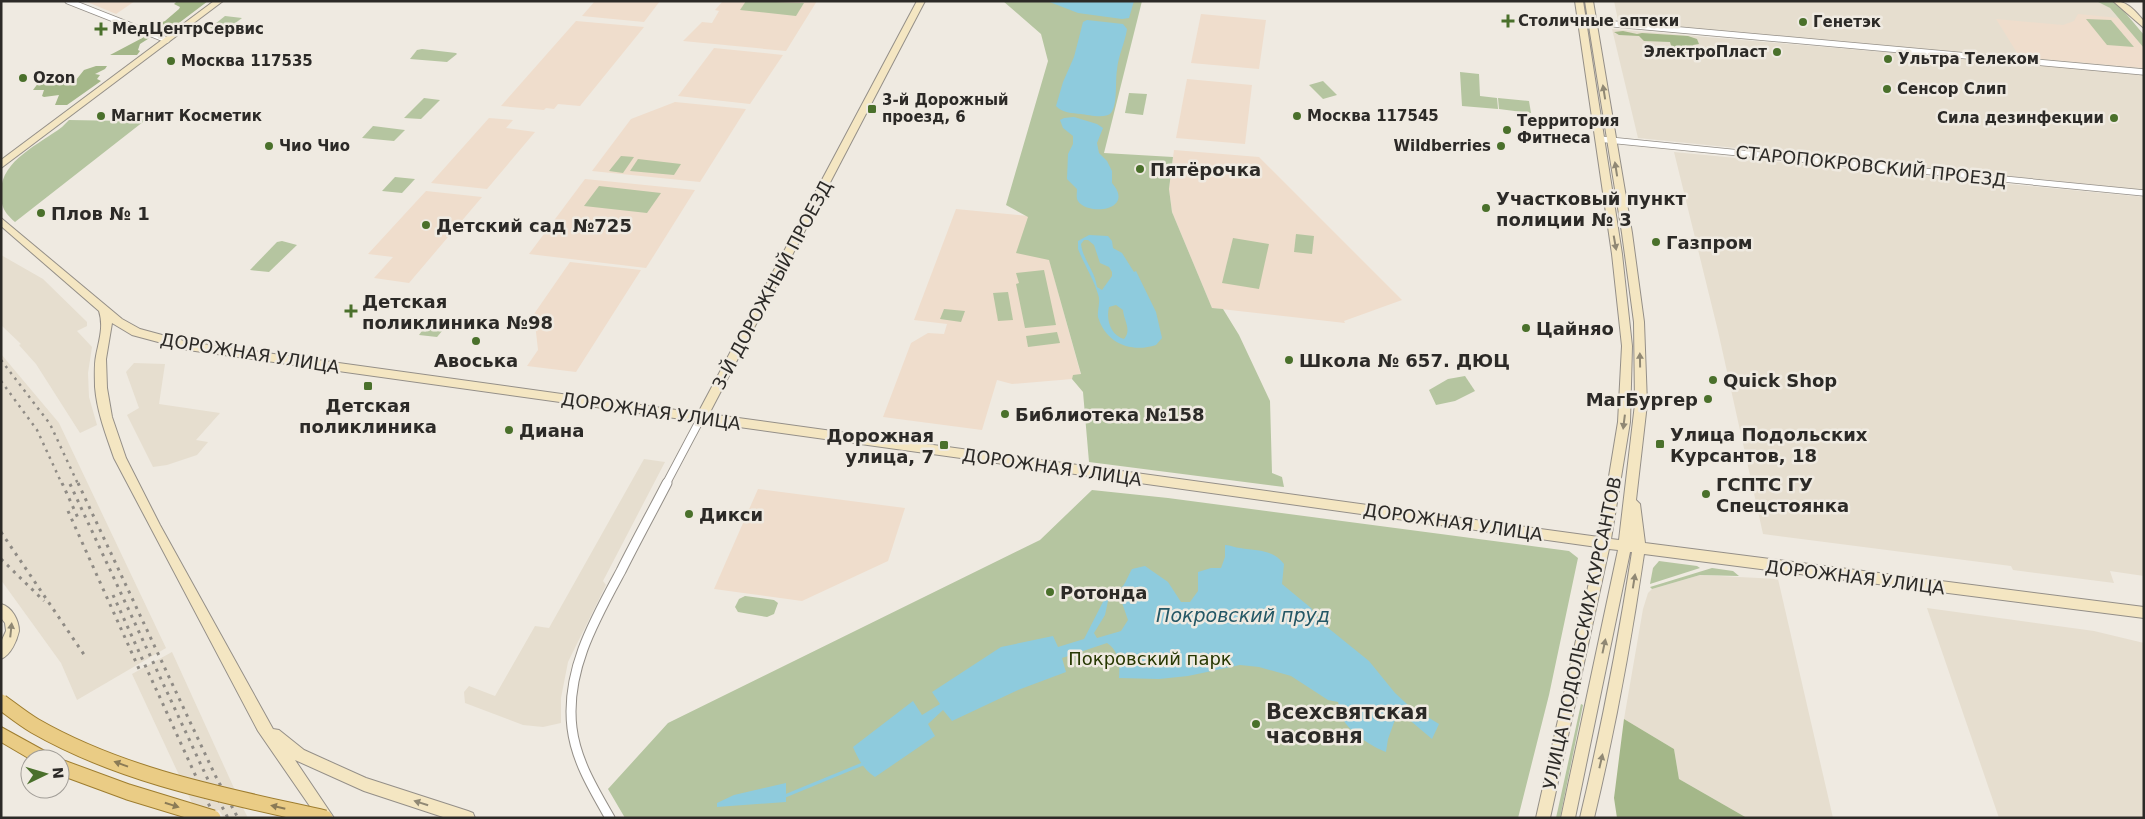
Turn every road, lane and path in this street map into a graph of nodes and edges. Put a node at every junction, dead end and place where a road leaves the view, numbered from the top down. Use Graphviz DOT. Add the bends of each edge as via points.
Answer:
graph roads {
  1 [pos="68,1"];
  2 [pos="219,1"];
  3 [pos="921,1"];
  4 [pos="1579,1"];
  5 [pos="1589,1"];
  6 [pos="2117,1"];
  7 [pos="2126,1"];
  8 [pos="2130,11"];
  9 [pos="1593,26"];
  10 [pos="2144,26"];
  11 [pos="1583,30"];
  12 [pos="168,40"];
  13 [pos="1585,44"];
  14 [pos="1596,45"];
  15 [pos="2144,72"];
  16 [pos="1605,140"];
  17 [pos="18,152"];
  18 [pos="1,165"];
  19 [pos="1,174"];
  20 [pos="2144,193"];
  21 [pos="1,222"];
  22 [pos="104,311"];
  23 [pos="118,322"];
  24 [pos="129,329"];
  25 [pos="105,340"];
  26 [pos="702,418"];
  27 [pos="1632,490"];
  28 [pos="1604,543"];
  29 [pos="1625,546"];
  30 [pos="1639,548"];
  31 [pos="1,609"];
  32 [pos="2144,613"];
  33 [pos="1,654"];
  34 [pos="1,702"];
  35 [pos="264,726"];
  36 [pos="1,734"];
  37 [pos="27,749"];
  38 [pos="70,771"];
  39 [pos="1588,815"];
  40 [pos="213,818"];
  41 [pos="326,818"];
  42 [pos="468,818"];
  43 [pos="610,818"];
  44 [pos="1543,818"];
  45 [pos="1568,818"];
  1 -- 12 [label="street"];
  2 -- 12 [label="main road"];
  3 -- 26 [label="main road, 3-Й ДОРОЖНЫЙ ПРОЕЗД"];
  4 -- 11 [label="main road, УЛИЦА ПОДОЛЬСКИХ КУРСАНТОВ"];
  5 -- 9 [label="main road, УЛИЦА ПОДОЛЬСКИХ КУРСАНТОВ"];
  6 -- 8 [label="main road"];
  7 -- 8 [label="main road"];
  8 -- 10 [label="main road"];
  9 -- 11 [label="street" via="1589,33"];
  9 -- 14 [label="main road, УЛИЦА ПОДОЛЬСКИХ КУРСАНТОВ"];
  9 -- 15 [label="street"];
  11 -- 13 [label="main road, УЛИЦА ПОДОЛЬСКИХ КУРСАНТОВ"];
  12 -- 17 [label="main road"];
  13 -- 14 [label="street"];
  13 -- 16 [label="main road, УЛИЦА ПОДОЛЬСКИХ КУРСАНТОВ"];
  16 -- 14 [label="main road, УЛИЦА ПОДОЛЬСКИХ КУРСАНТОВ, one-way"];
  16 -- 20 [label="street, СТАРОПОКРОВСКИЙ ПРОЕЗД"];
  27 -- 16 [label="main road, УЛИЦА ПОДОЛЬСКИХ КУРСАНТОВ, one-way" via="1641,404 1639,322 1627,233"];
  16 -- 28 [label="main road, УЛИЦА ПОДОЛЬСКИХ КУРСАНТОВ, one-way" via="1627,346 1624,422"];
  17 -- 18 [label="main road"];
  17 -- 19 [label="main road"];
  21 -- 22 [label="main road, ДОРОЖНАЯ УЛИЦА"];
  22 -- 23 [label="main road, ДОРОЖНАЯ УЛИЦА"];
  22 -- 25 [label="main road" via="107,320"];
  23 -- 24 [label="main road, ДОРОЖНАЯ УЛИЦА"];
  23 -- 25 [label="main road"];
  24 -- 25 [label="main road" via="120,330"];
  24 -- 26 [label="main road, ДОРОЖНАЯ УЛИЦА" via="188,346"];
  25 -- 35 [label="main road" via="101,388 106,417 120,458"];
  26 -- 28 [label="main road, ДОРОЖНАЯ УЛИЦА"];
  26 -- 43 [label="street, 3-Й ДОРОЖНЫЙ ПРОЕЗД" via="592,626 574,675 570,713 576,748 585,775"];
  27 -- 29 [label="main road, УЛИЦА ПОДОЛЬСКИХ КУРСАНТОВ"];
  27 -- 30 [label="main road"];
  28 -- 29 [label="main road, ДОРОЖНАЯ УЛИЦА"];
  28 -- 44 [label="main road, УЛИЦА ПОДОЛЬСКИХ КУРСАНТОВ"];
  29 -- 30 [label="main road, ДОРОЖНАЯ УЛИЦА"];
  45 -- 29 [label="main road, УЛИЦА ПОДОЛЬСКИХ КУРСАНТОВ, one-way"];
  30 -- 32 [label="main road, ДОРОЖНАЯ УЛИЦА"];
  39 -- 30 [label="main road, one-way" via="1606,740"];
  33 -- 31 [label="main road, one-way" via="14,629 10,616"];
  41 -- 34 [label="main road, one-way, bridge" via="232,797 145,772 75,747"];
  35 -- 41 [label="main road"];
  42 -- 35 [label="main road, one-way" via="364,784 329,769 299,755"];
  36 -- 37 [label="main road"];
  38 -- 40 [label="main road, one-way, bridge"];
}
